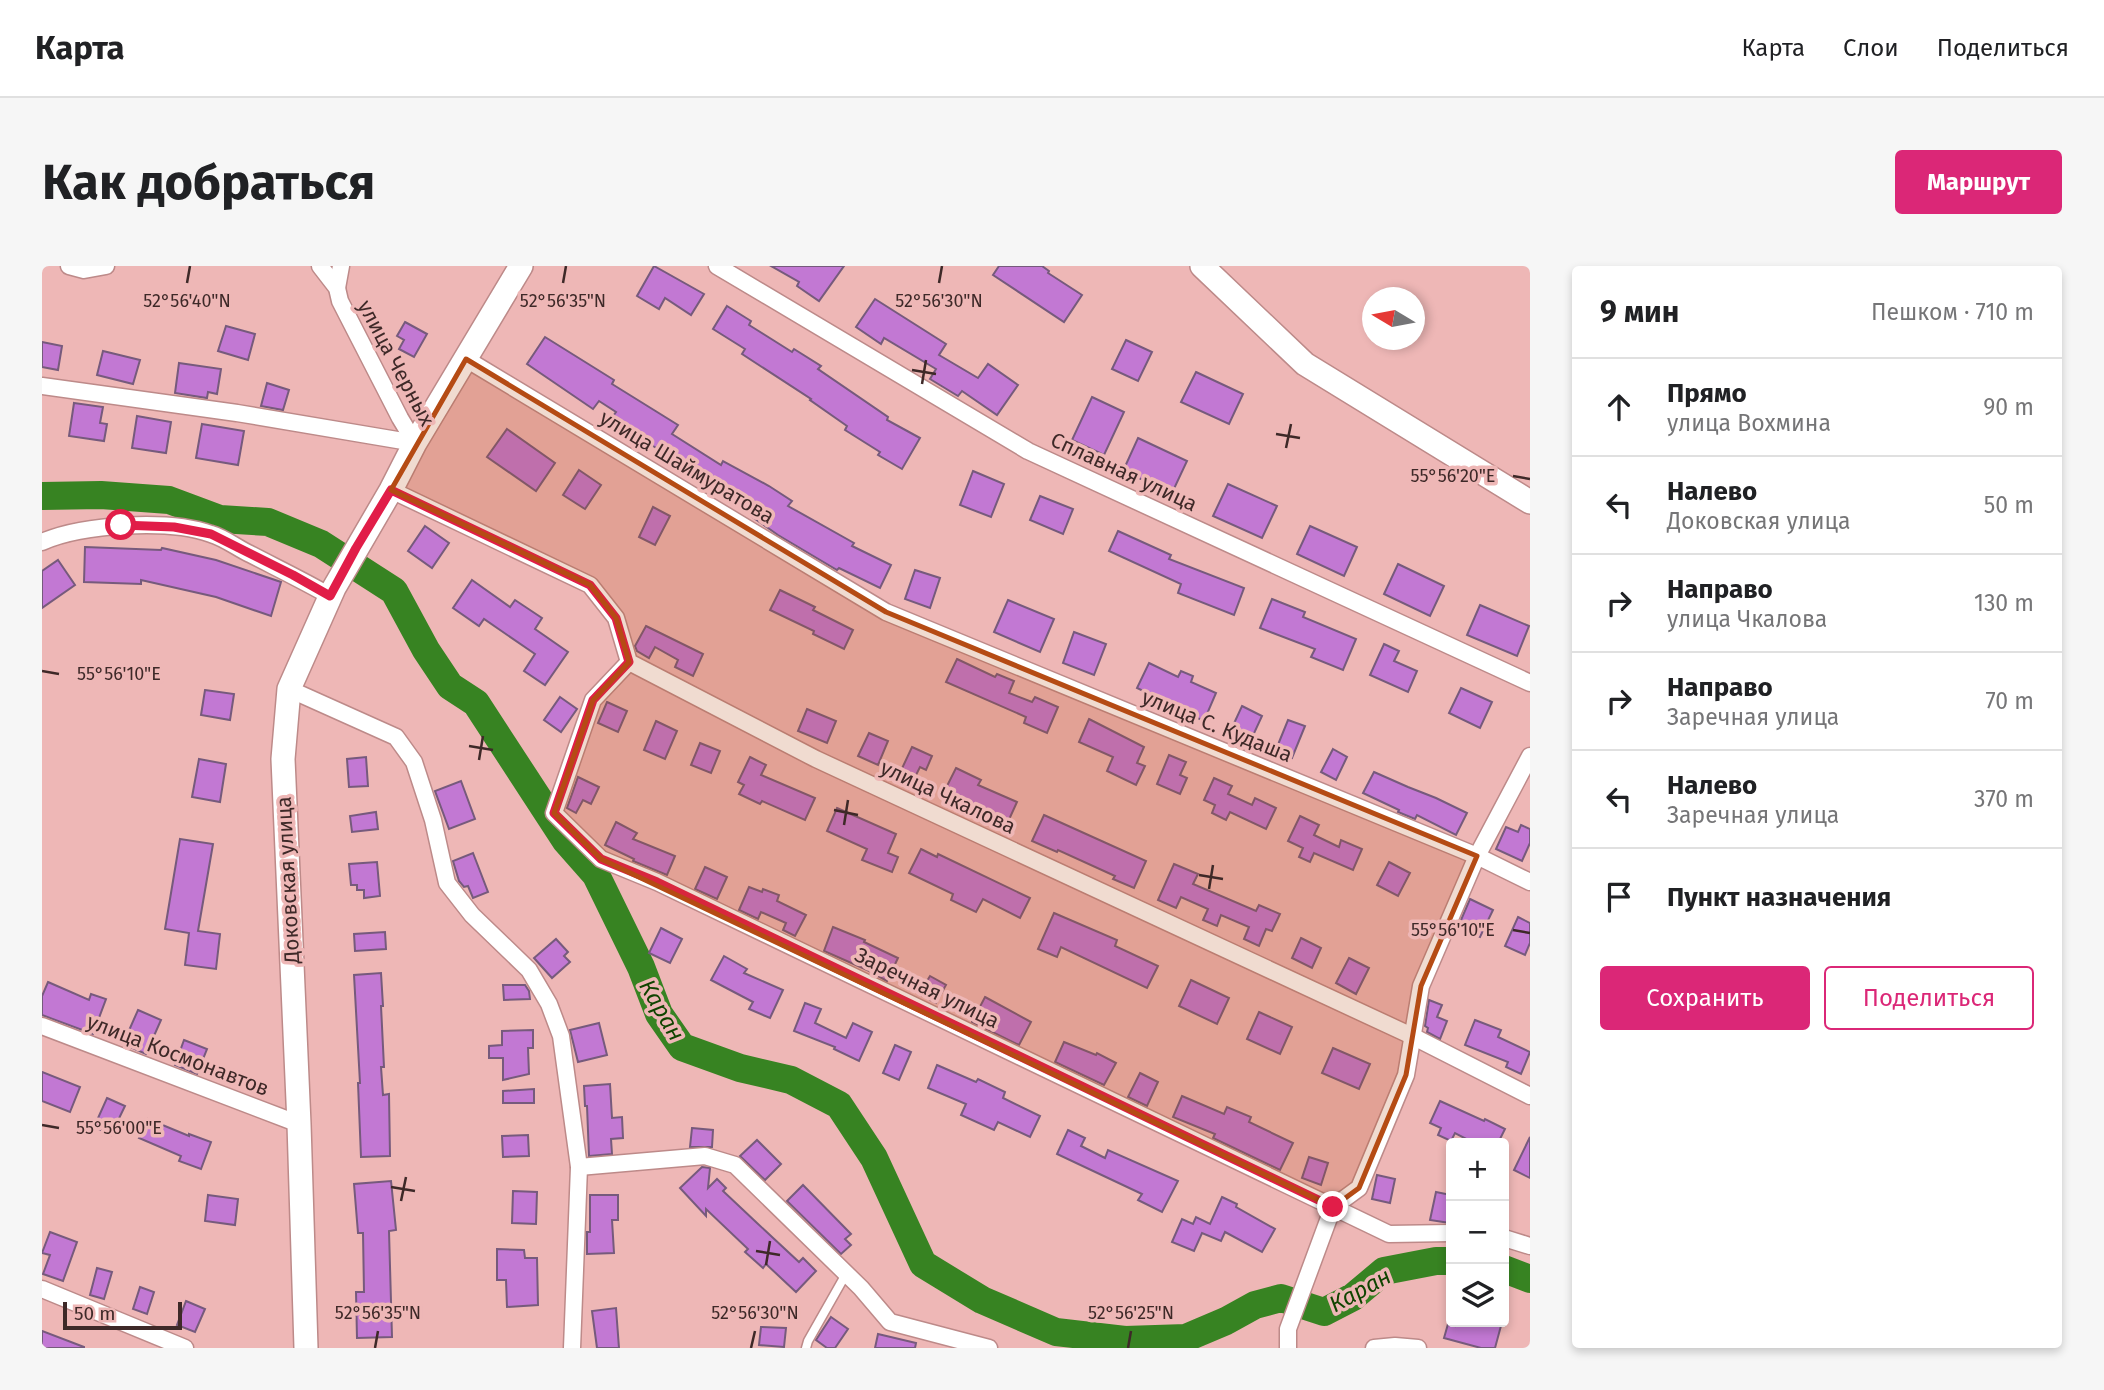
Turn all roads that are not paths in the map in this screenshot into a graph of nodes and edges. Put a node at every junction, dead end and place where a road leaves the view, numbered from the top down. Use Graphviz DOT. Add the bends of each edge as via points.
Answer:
graph roads {
  1 [pos="69,266"];
  2 [pos="106,266"];
  3 [pos="320,266"];
  4 [pos="341,266"];
  5 [pos="521,266"];
  6 [pos="717,266"];
  7 [pos="1202,266"];
  8 [pos="337,288"];
  9 [pos="466,359"];
  10 [pos="42,386"];
  11 [pos="415,443"];
  12 [pos="391,490"];
  13 [pos="1530,502"];
  14 [pos="42,542"];
  15 [pos="332,592"];
  16 [pos="886,612"];
  17 [pos="629,662"];
  18 [pos="1530,683"];
  19 [pos="289,690"];
  20 [pos="1530,756"];
  21 [pos="1477,856"];
  22 [pos="1530,882"];
  23 [pos="42,1026"];
  24 [pos="1412,1036"];
  25 [pos="1530,1096"];
  26 [pos="299,1124"];
  27 [pos="579,1167"];
  28 [pos="1333,1207"];
  29 [pos="1446,1233"];
  30 [pos="1509,1240"];
  31 [pos="1530,1246"];
  32 [pos="846,1274"];
  33 [pos="42,1289"];
  34 [pos="185,1348"];
  35 [pos="306,1348"];
  36 [pos="572,1348"];
  37 [pos="806,1348"];
  38 [pos="989,1348"];
  39 [pos="1287,1348"];
  40 [pos="1374,1348"];
  41 [pos="1418,1348"];
  1 -- 2 [label="street" via="84,270"];
  3 -- 8 [label="street, улица Черных"];
  4 -- 8 [label="street"];
  5 -- 9 [label="main road, Доковская улица"];
  6 -- 18 [label="street, Сплавная улица" via="1028,451"];
  7 -- 13 [label="main road" via="1305,364"];
  8 -- 11 [label="street, улица Черных"];
  9 -- 11 [label="main road, Доковская улица"];
  9 -- 16 [label="street, улица Шаймуратова"];
  10 -- 11 [label="street"];
  11 -- 12 [label="main road, Доковская улица"];
  12 -- 15 [label="main road, Доковская улица"];
  12 -- 17 [label="street" via="590,585 616,618"];
  14 -- 15 [label="street" via="121,525 174,527 211,534"];
  15 -- 19 [label="main road, Доковская улица"];
  16 -- 21 [label="street, улица С. Кудаша"];
  17 -- 24 [label="street, улица Чкалова" via="816,759"];
  17 -- 28 [label="street, Заречная улица" via="593,700 554,813 601,859"];
  19 -- 26 [label="main road, Доковская улица" via="283,759"];
  19 -- 27 [label="street" via="396,737 414,762 447,883 472,915 528,970 549,1004 561,1035"];
  20 -- 21 [label="street"];
  21 -- 22 [label="street, улица С. Кудаша"];
  21 -- 24 [label="street" via="1421,986"];
  23 -- 26 [label="street, улица Космонавтов"];
  24 -- 25 [label="street, улица Чкалова"];
  24 -- 28 [label="street" via="1406,1075 1359,1188"];
  26 -- 35 [label="main road, Доковская улица"];
  27 -- 32 [label="street" via="705,1156 735,1165"];
  27 -- 36 [label="street"];
  28 -- 29 [label="street, Заречная улица" via="1389,1234"];
  28 -- 39 [label="street" via="1288,1329"];
  30 -- 31 [label="street"];
  32 -- 37 [label="lane"];
  32 -- 38 [label="street" via="890,1322"];
  33 -- 34 [label="street"];
  40 -- 41 [label="street"];
}
